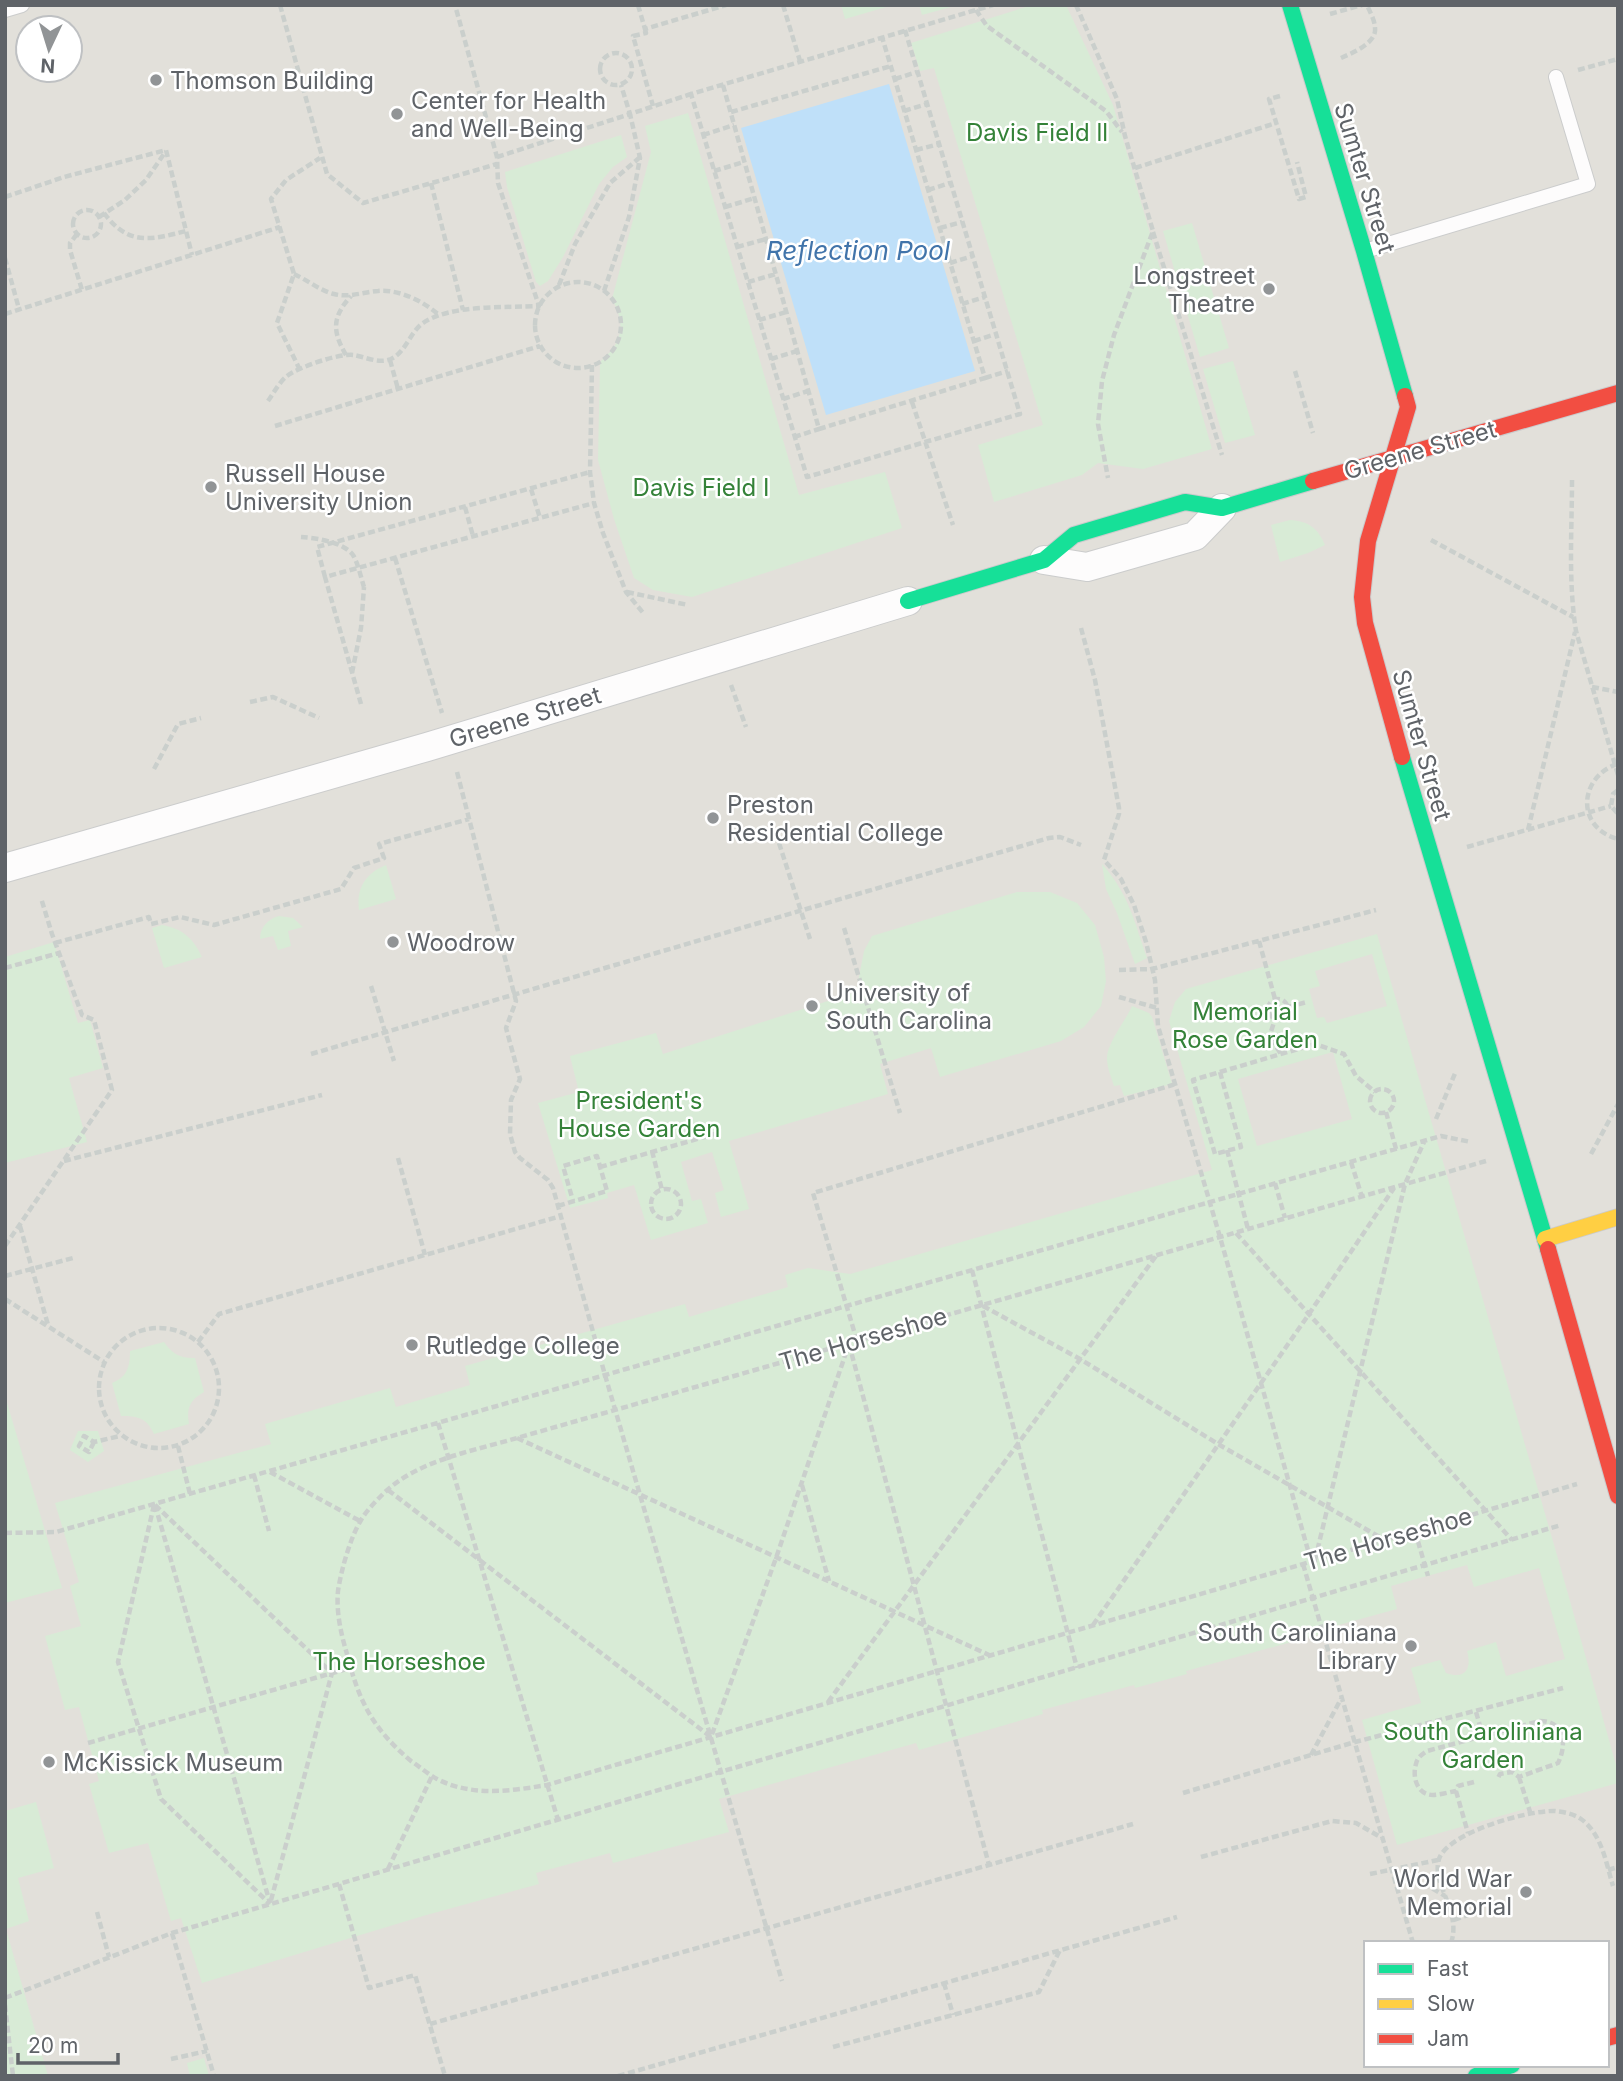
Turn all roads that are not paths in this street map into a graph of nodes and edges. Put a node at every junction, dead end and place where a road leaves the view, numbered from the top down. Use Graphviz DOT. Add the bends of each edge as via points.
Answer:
graph roads {
  1 [pos="22,5"];
  2 [pos="1290,5"];
  3 [pos="5,10"];
  4 [pos="1556,77"];
  5 [pos="1364,251"];
  6 [pos="1618,393"];
  7 [pos="1394,457"];
  8 [pos="1222,508"];
  9 [pos="1044,560"];
  10 [pos="908,601"];
  11 [pos="5,869"];
  12 [pos="1618,1217"];
  13 [pos="1545,1239"];
  14 [pos="1618,1496"];
  15 [pos="1505,2067"];
  16 [pos="1476,2076"];
  1 -- 3 [label="lane"];
  2 -- 5 [label="street, Sumter Street"];
  4 -- 5 [label="lane" via="1588,184"];
  5 -- 7 [label="street, Sumter Street" via="1408,407"];
  6 -- 7 [label="street, Greene Street"];
  7 -- 8 [label="street, Greene Street"];
  7 -- 13 [label="street, Sumter Street" via="1368,541 1362,597 1365,623"];
  8 -- 9 [label="street, Greene Street" via="1195,536 1087,567"];
  9 -- 10 [label="street, Greene Street"];
  10 -- 11 [label="street, Greene Street"];
  12 -- 13 [label="street"];
  13 -- 14 [label="street, Sumter Street"];
  15 -- 16 [label="street"];
}
